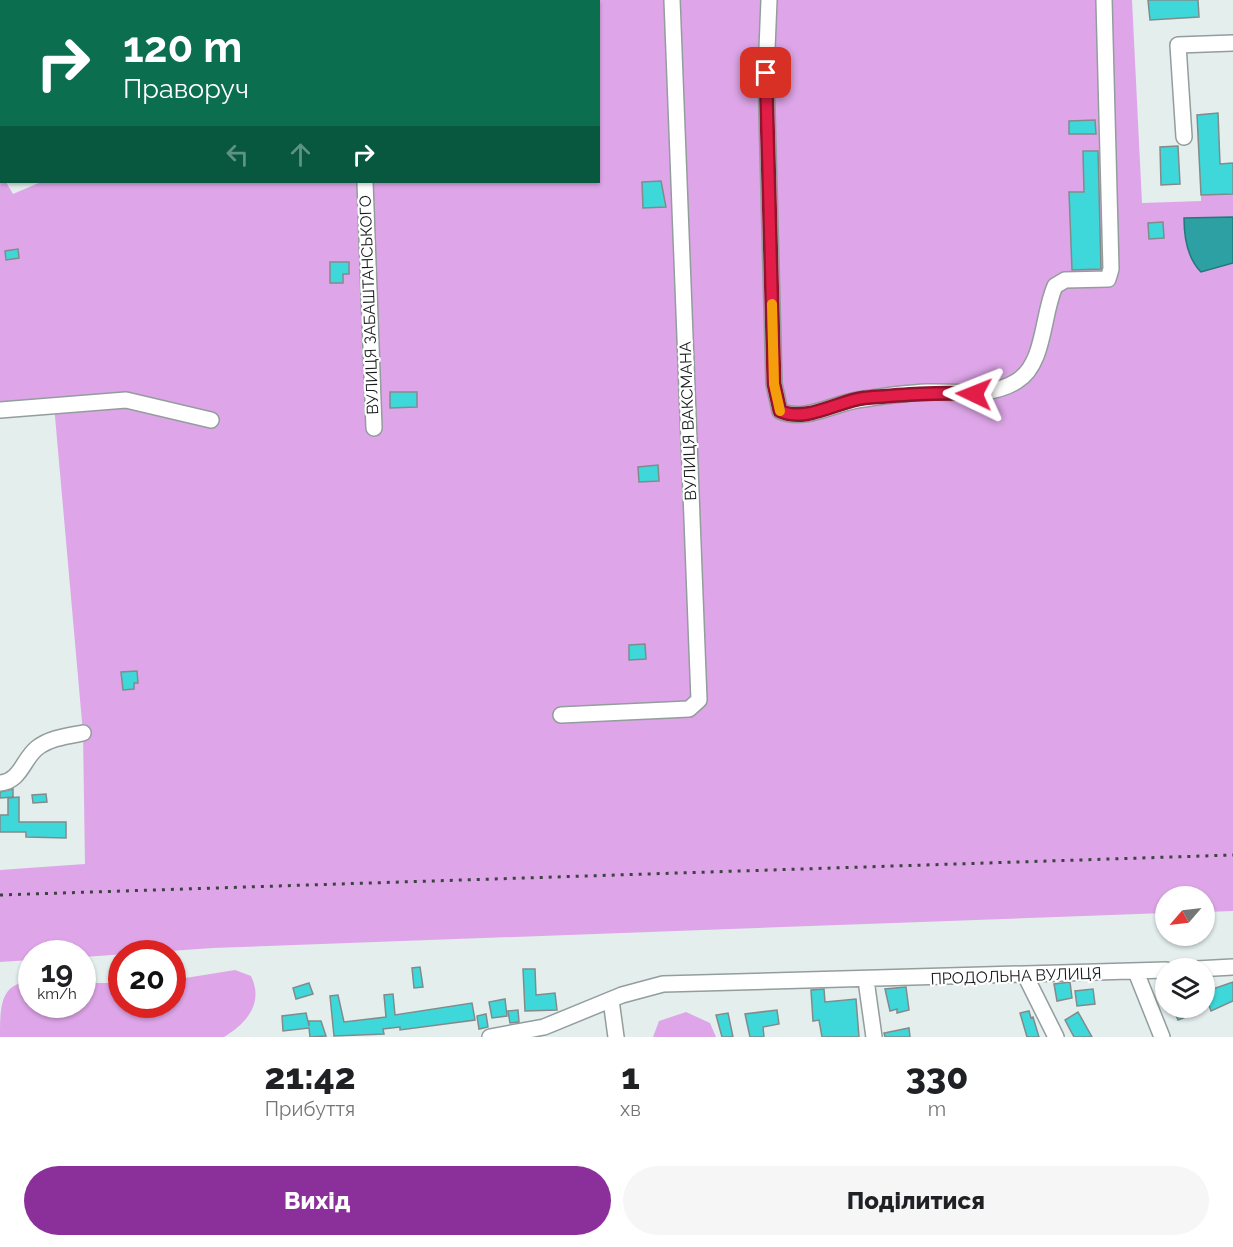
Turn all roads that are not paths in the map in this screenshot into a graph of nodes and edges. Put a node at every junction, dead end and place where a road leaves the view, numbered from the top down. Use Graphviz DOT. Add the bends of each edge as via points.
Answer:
graph roads {
  1 [pos="672,0"];
  2 [pos="769,0"];
  3 [pos="1104,0"];
  4 [pos="1233,43"];
  5 [pos="1184,137"];
  6 [pos="365,183"];
  7 [pos="0,410"];
  8 [pos="211,420"];
  9 [pos="374,428"];
  10 [pos="561,715"];
  11 [pos="82,733"];
  12 [pos="3,783"];
  13 [pos="1233,967"];
  14 [pos="1215,968"];
  15 [pos="1155,971"];
  16 [pos="1136,972"];
  17 [pos="1025,975"];
  18 [pos="866,980"];
  19 [pos="610,1000"];
  20 [pos="490,1037"];
  21 [pos="616,1037"];
  22 [pos="874,1037"];
  23 [pos="1056,1037"];
  24 [pos="1162,1037"];
  1 -- 10 [label="street, ВУЛИЦЯ ВАКСМАНА" via="699,700 689,708"];
  2 -- 3 [label="street" via="766,73 774,384 780,411 790,416 860,399 927,392 974,394 1018,381 1037,359 1044,316 1055,286 1065,280 1108,279 1111,269"];
  4 -- 5 [label="street" via="1178,45"];
  6 -- 9 [label="street, ВУЛИЦЯ ЗАБАШТАНСЬКОГО"];
  7 -- 8 [label="street" via="126,400"];
  11 -- 12 [label="street" via="54,739 38,748 20,773"];
  13 -- 14 [label="street"];
  15 -- 16 [label="street, ПРОДОЛЬНА ВУЛИЦЯ"];
  16 -- 17 [label="street, ПРОДОЛЬНА ВУЛИЦЯ"];
  16 -- 24 [label="street"];
  17 -- 18 [label="street, ПРОДОЛЬНА ВУЛИЦЯ"];
  17 -- 23 [label="street"];
  18 -- 19 [label="street, ПРОДОЛЬНА ВУЛИЦЯ" via="663,984"];
  18 -- 22 [label="street"];
  19 -- 20 [label="street, ПРОДОЛЬНА ВУЛИЦЯ" via="544,1027"];
  19 -- 21 [label="street"];
}
